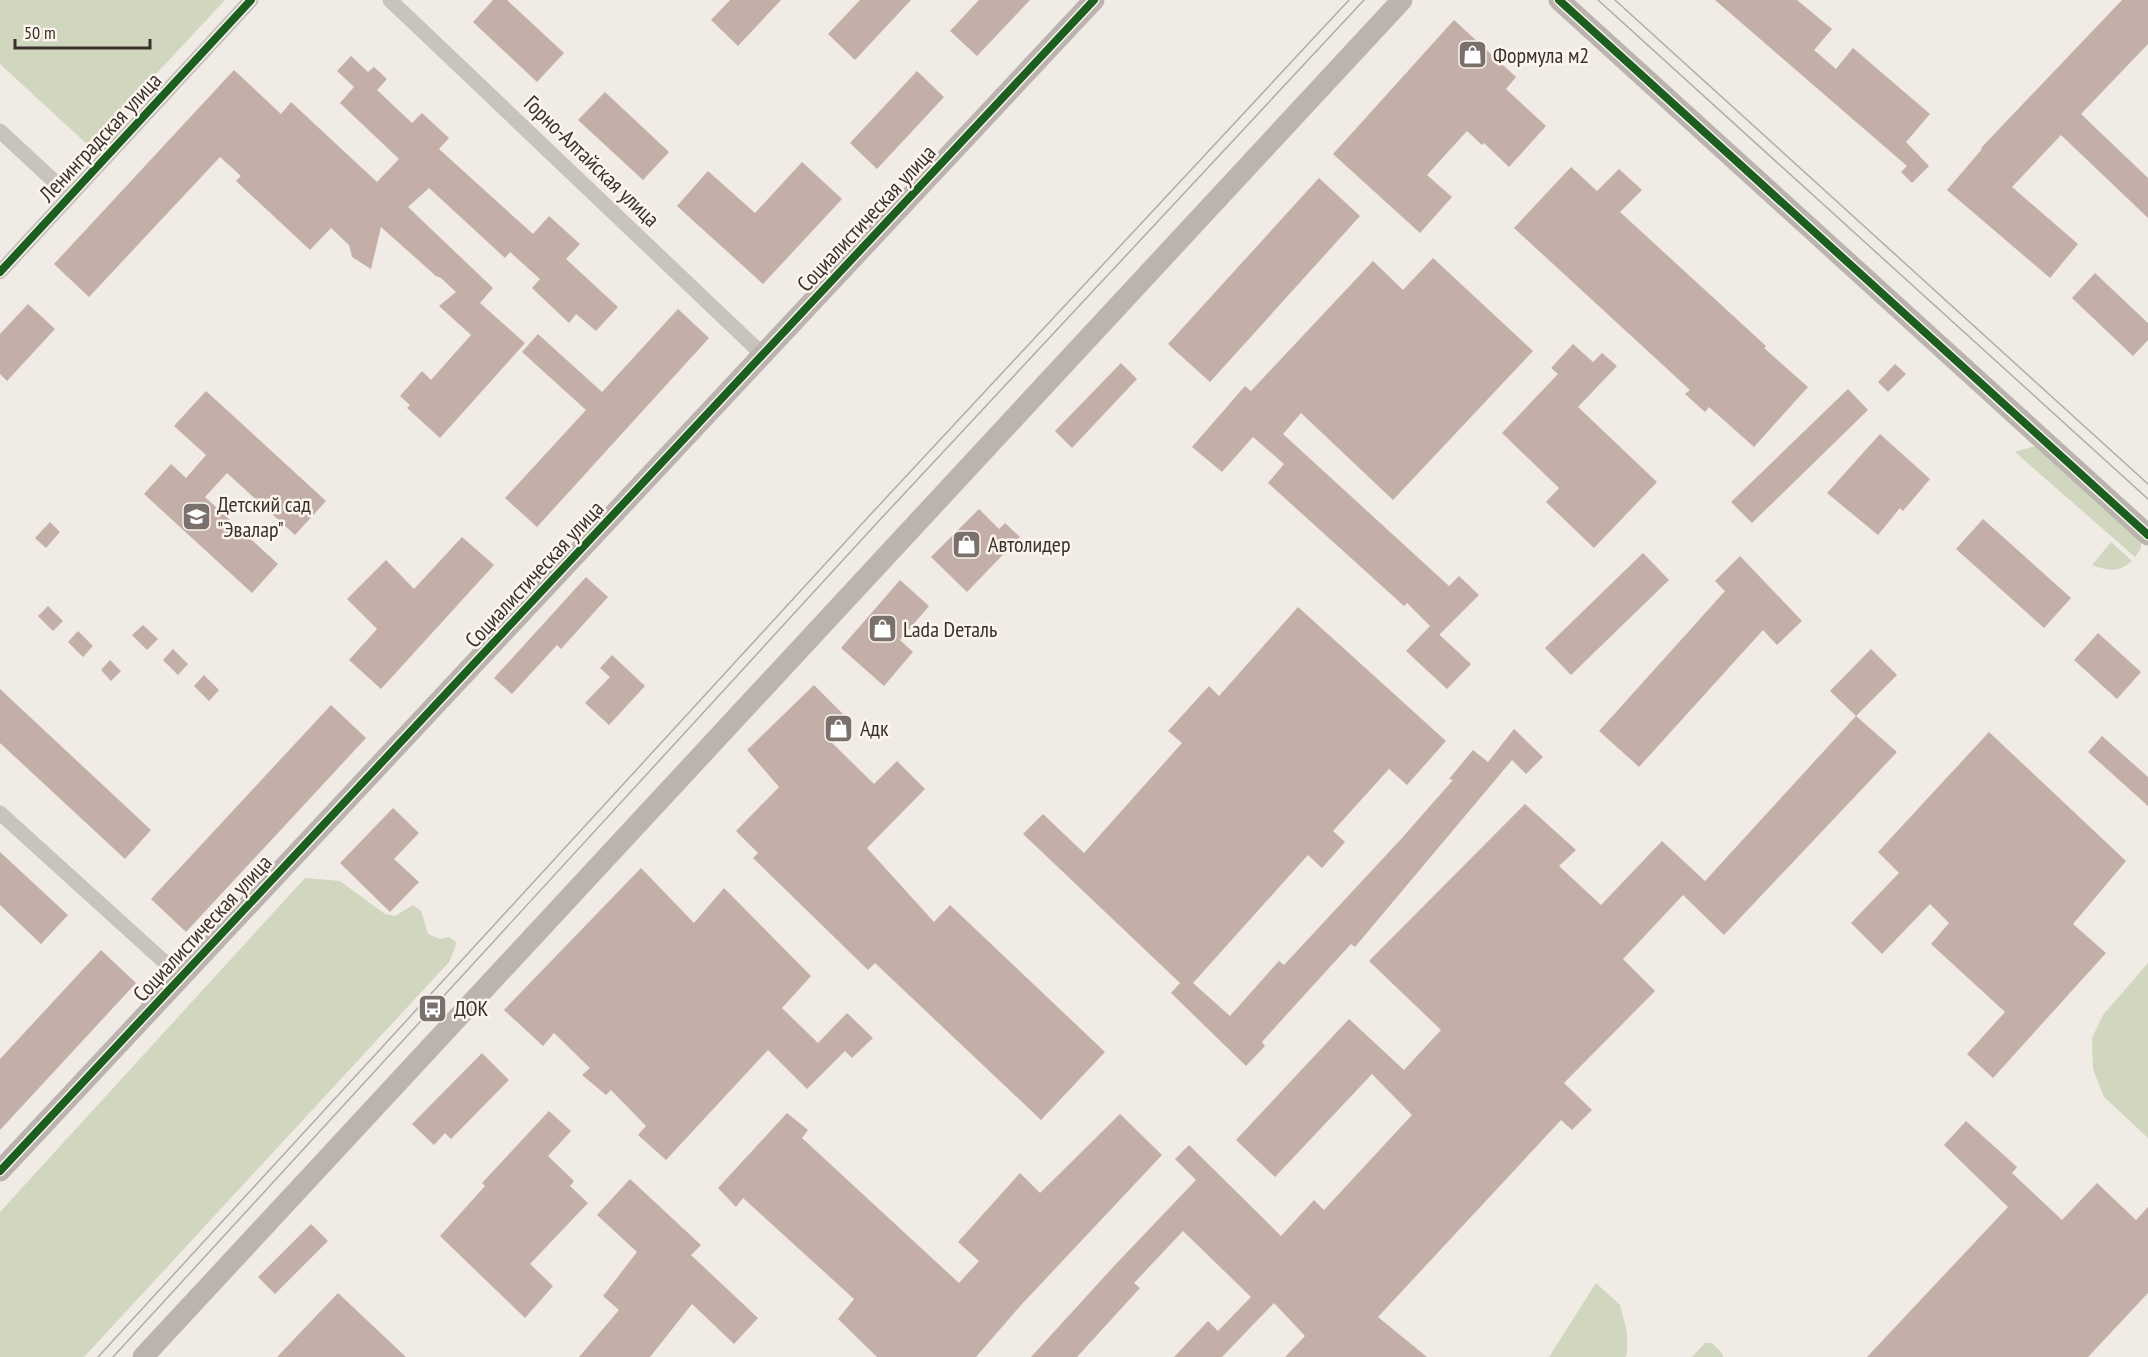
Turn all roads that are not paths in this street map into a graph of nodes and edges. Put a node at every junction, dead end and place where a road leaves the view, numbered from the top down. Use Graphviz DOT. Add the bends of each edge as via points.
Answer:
graph roads {
  1 [pos="251,0"];
  2 [pos="390,0"];
  3 [pos="1094,0"];
  4 [pos="1402,0"];
  5 [pos="1559,0"];
  6 [pos="0,131"];
  7 [pos="70,196"];
  8 [pos="0,272"];
  9 [pos="764,355"];
  10 [pos="2148,535"];
  11 [pos="0,813"];
  12 [pos="181,976"];
  13 [pos="0,1171"];
  14 [pos="143,1357"];
  1 -- 7 [label="street, Ленинградская улица"];
  2 -- 9 [label="street, Горно-Алтайская улица"];
  3 -- 9 [label="street, Социалистическая улица"];
  4 -- 14 [label="street"];
  5 -- 10 [label="street"];
  6 -- 7 [label="street"];
  7 -- 8 [label="street, Ленинградская улица"];
  9 -- 12 [label="street, Социалистическая улица"];
  11 -- 12 [label="street"];
  12 -- 13 [label="street, Социалистическая улица"];
}
